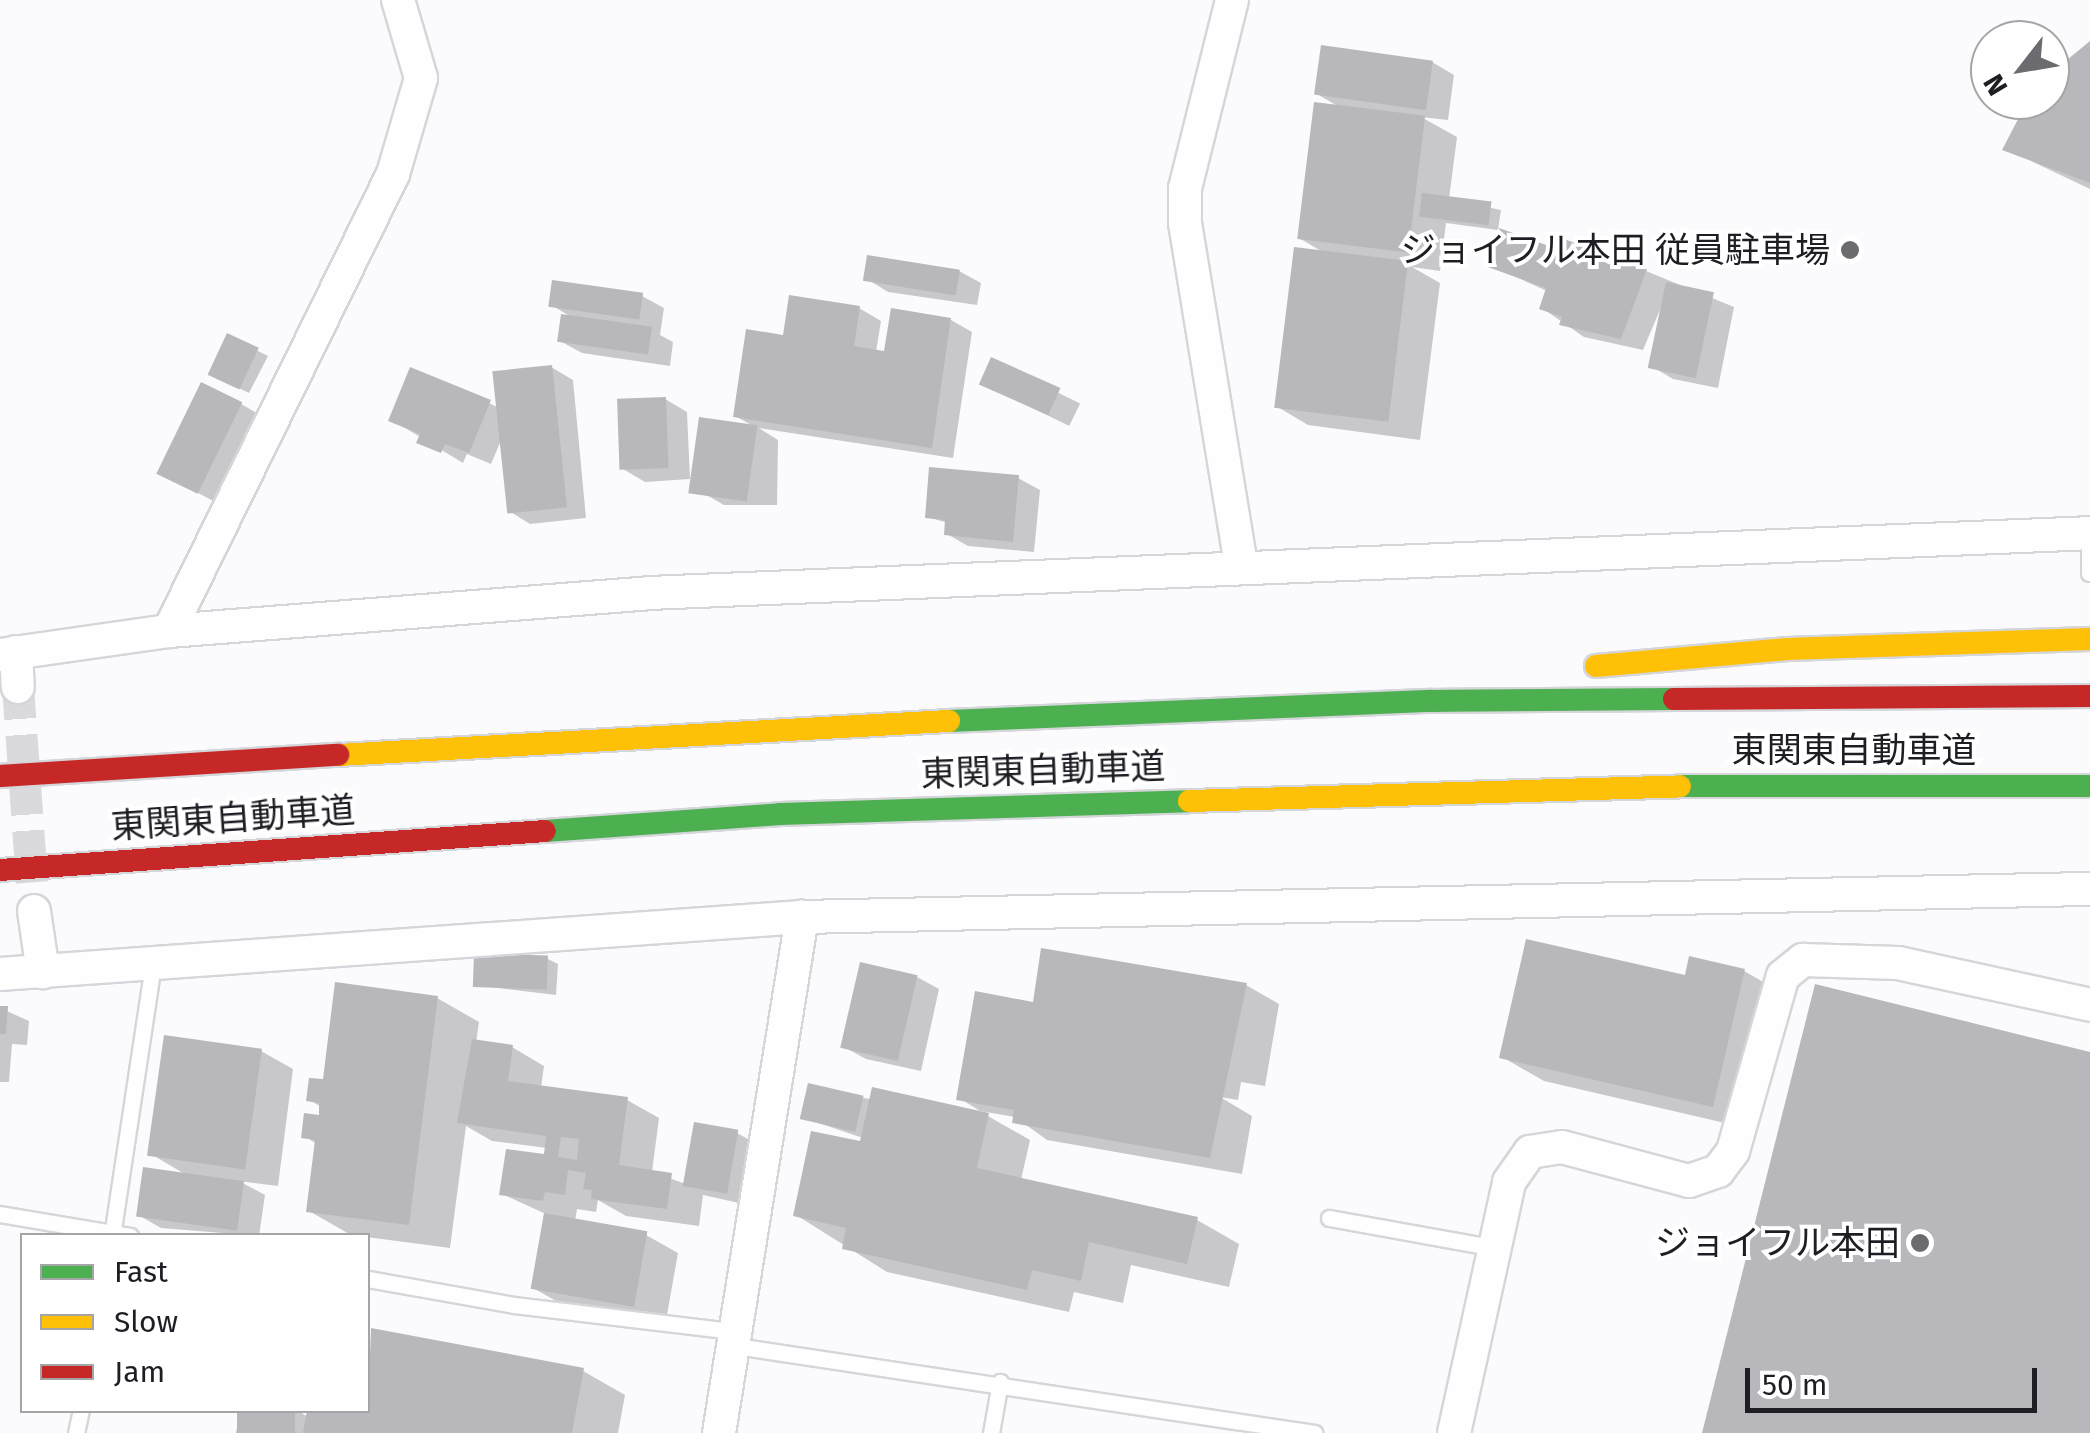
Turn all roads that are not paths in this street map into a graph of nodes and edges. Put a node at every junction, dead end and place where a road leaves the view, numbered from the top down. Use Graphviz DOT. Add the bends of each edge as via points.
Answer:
graph roads {
  1 [pos="398,0"];
  2 [pos="1232,0"];
  3 [pos="2090,533"];
  4 [pos="1241,566"];
  5 [pos="2088,572"];
  6 [pos="169,632"];
  7 [pos="2090,639"];
  8 [pos="8,653"];
  9 [pos="18,687"];
  10 [pos="2090,696"];
  11 [pos="1432,700"];
  12 [pos="0,776"];
  13 [pos="2090,786"];
  14 [pos="0,870"];
  15 [pos="2090,889"];
  16 [pos="34,911"];
  17 [pos="802,917"];
  18 [pos="153,964"];
  19 [pos="43,972"];
  20 [pos="0,974"];
  21 [pos="2090,1005"];
  22 [pos="0,1214"];
  23 [pos="1329,1218"];
  24 [pos="106,1233"];
  25 [pos="112,1233"];
  26 [pos="1494,1248"];
  27 [pos="370,1279"];
  28 [pos="737,1339"];
  29 [pos="1000,1382"];
  30 [pos="719,1433"];
  31 [pos="991,1433"];
  32 [pos="1315,1433"];
  33 [pos="1454,1433"];
  1 -- 6 [label="street" via="420,78 393,174"];
  2 -- 4 [label="street" via="1185,188 1184,223"];
  3 -- 4 [label="street"];
  3 -- 5 [label="lane"];
  4 -- 6 [label="street" via="649,592"];
  6 -- 8 [label="street"];
  7 -- 11 [label="highway" via="1787,649 1558,674"];
  8 -- 9 [label="street"];
  10 -- 11 [label="highway, 東関東自動車道"];
  11 -- 12 [label="highway, 東関東自動車道" via="736,730"];
  13 -- 14 [label="highway, 東関東自動車道" via="1741,784 780,814"];
  15 -- 17 [label="street"];
  16 -- 19 [label="street"];
  17 -- 18 [label="street"];
  17 -- 28 [label="street"];
  18 -- 19 [label="street"];
  18 -- 25 [label="lane"];
  19 -- 20 [label="street"];
  21 -- 26 [label="street" via="1898,963 1804,960 1783,976 1733,1151 1718,1171 1689,1181 1562,1147 1530,1152 1509,1182"];
  22 -- 24 [label="lane"];
  23 -- 26 [label="lane"];
  26 -- 33 [label="street"];
  27 -- 28 [label="lane"];
  28 -- 29 [label="lane"];
  28 -- 30 [label="street"];
  29 -- 31 [label="lane"];
  29 -- 32 [label="lane"];
}
